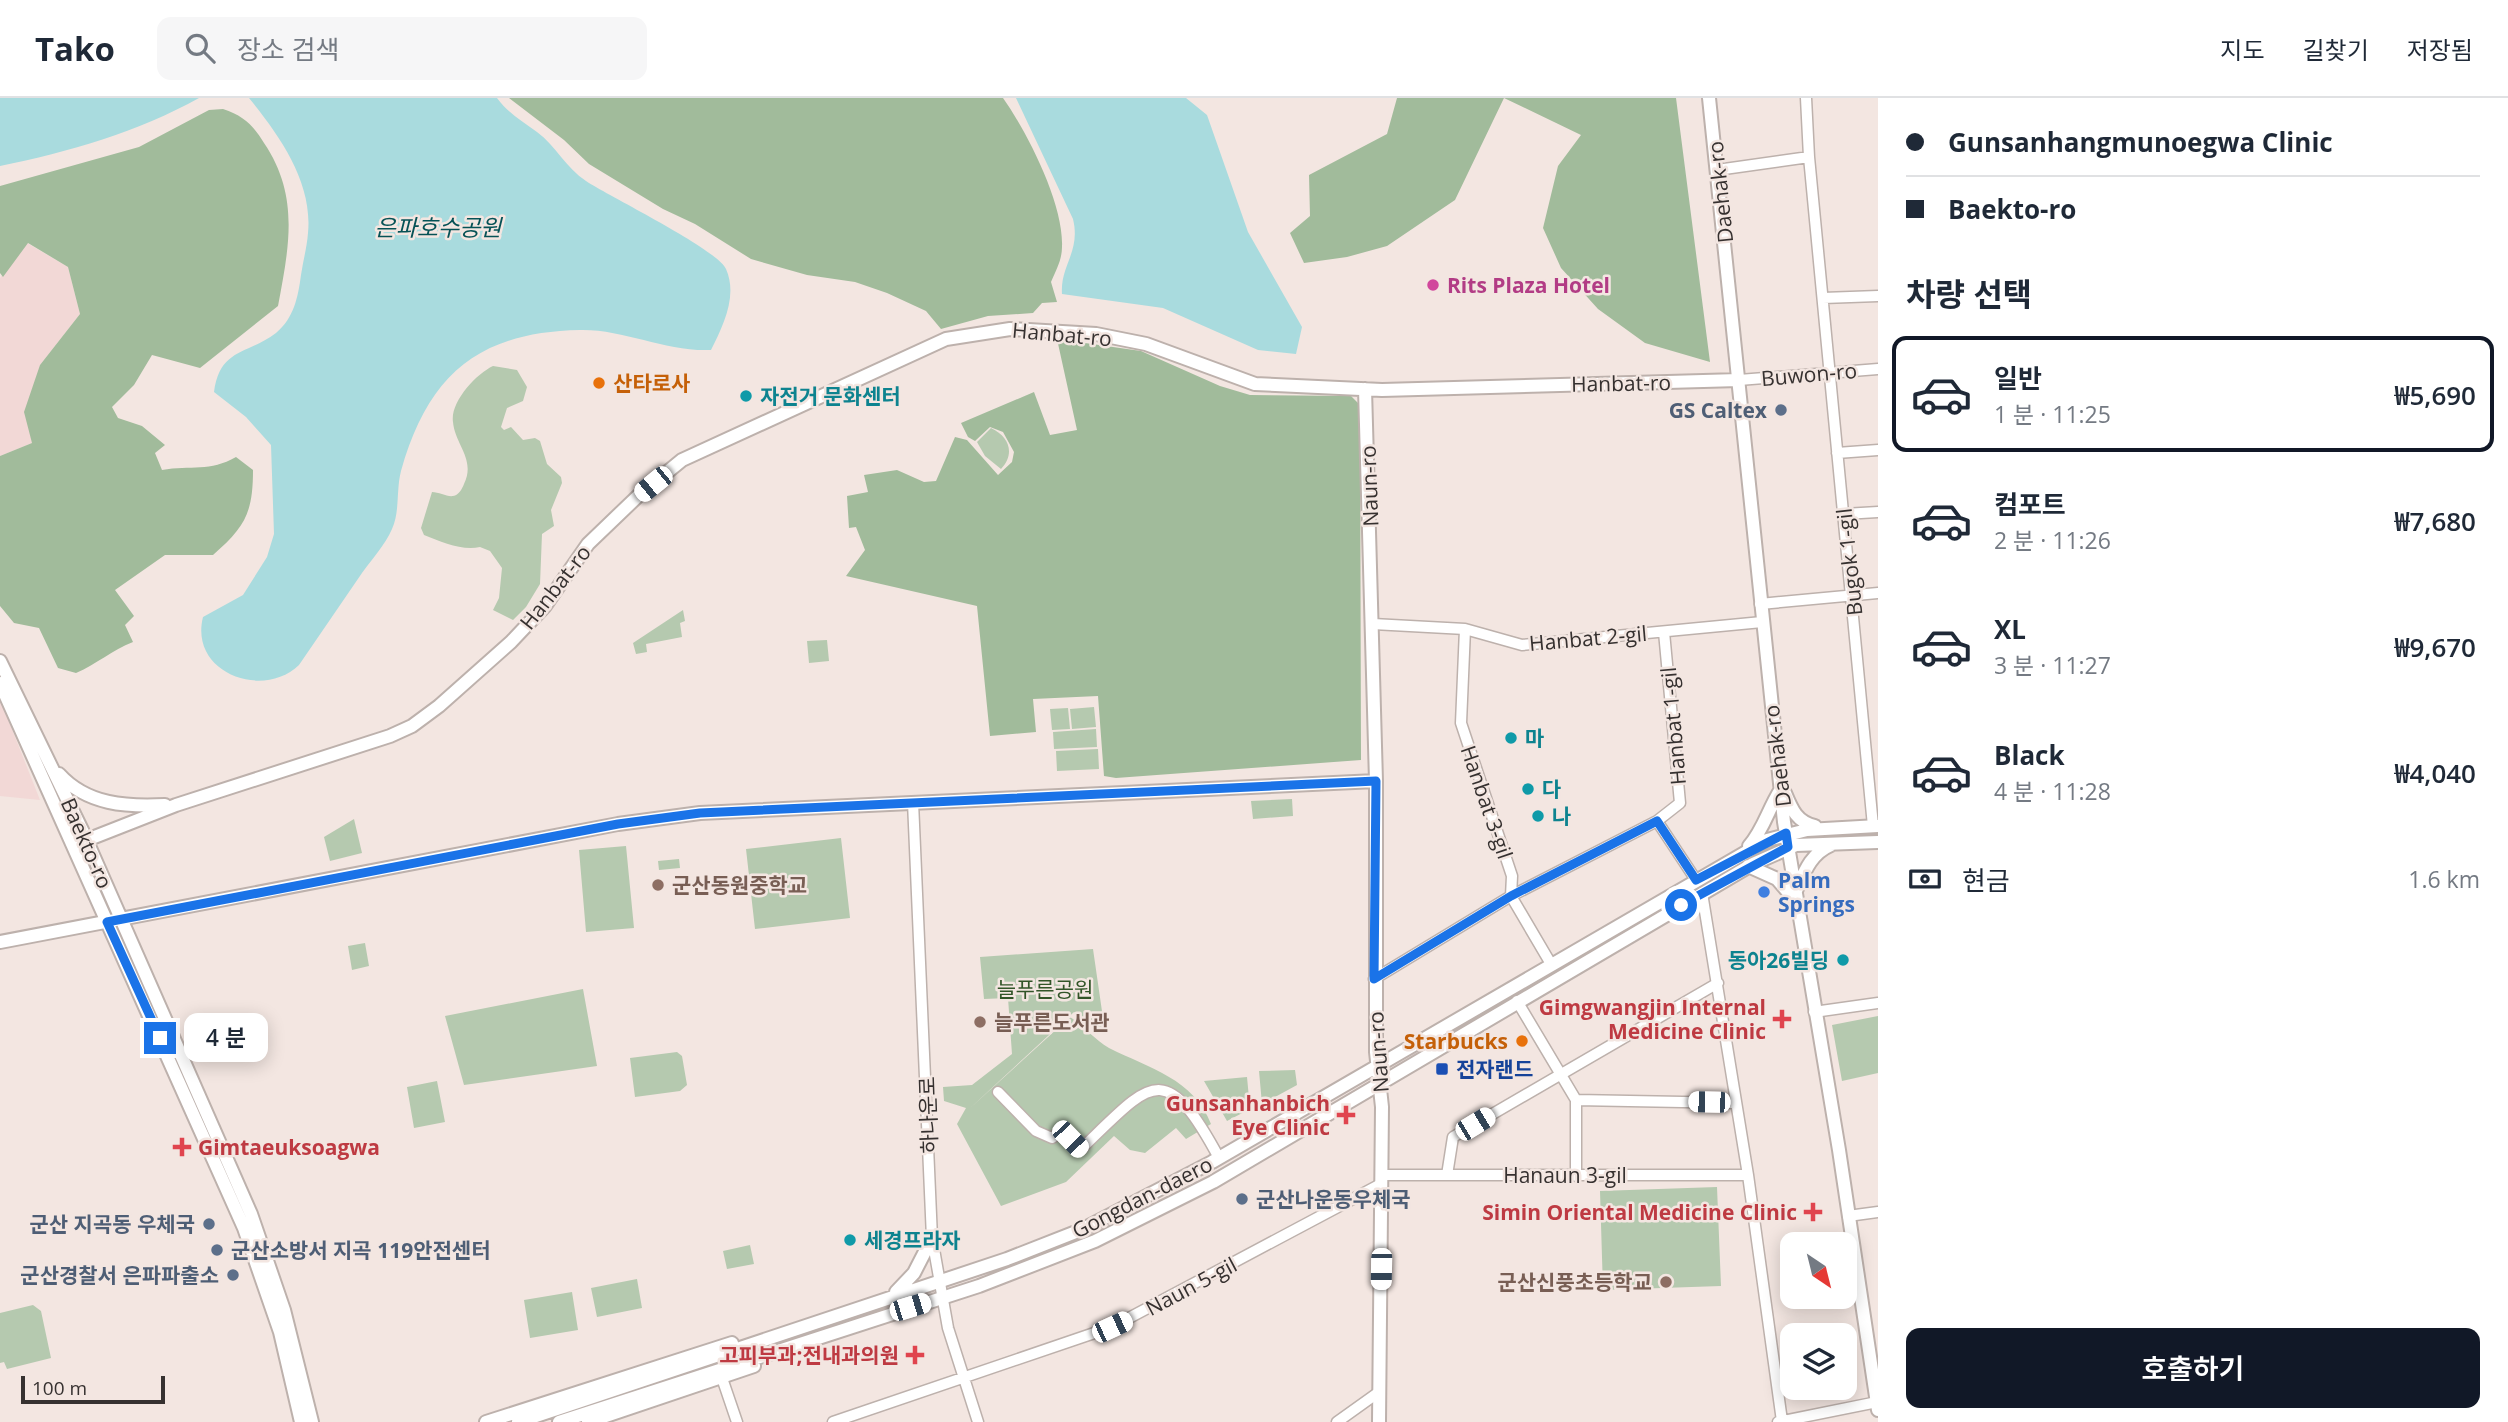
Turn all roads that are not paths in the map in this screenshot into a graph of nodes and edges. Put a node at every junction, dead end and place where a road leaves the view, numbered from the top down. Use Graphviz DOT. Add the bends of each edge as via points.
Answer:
graph roads {
  1 [pos="1709,98"];
  2 [pos="1807,98"];
  3 [pos="1809,157"];
  4 [pos="1717,170"];
  5 [pos="1878,296"];
  6 [pos="1823,298"];
  7 [pos="1878,369"];
  8 [pos="1831,372"];
  9 [pos="1739,380"];
  10 [pos="1365,389"];
  11 [pos="1878,450"];
  12 [pos="1837,453"];
  13 [pos="1878,512"];
  14 [pos="1844,514"];
  15 [pos="1878,593"];
  16 [pos="1852,596"];
  17 [pos="1760,604"];
  18 [pos="1762,622"];
  19 [pos="1373,624"];
  20 [pos="1465,629"];
  21 [pos="1664,632"];
  22 [pos="0,661"];
  23 [pos="4,686"];
  24 [pos="1878,739"];
  25 [pos="1866,740"];
  26 [pos="48,758"];
  27 [pos="1376,781"];
  28 [pos="1780,786"];
  29 [pos="913,802"];
  30 [pos="176,805"];
  31 [pos="1657,821"];
  32 [pos="1876,826"];
  33 [pos="1826,829"];
  34 [pos="1786,833"];
  35 [pos="1838,842"];
  36 [pos="80,843"];
  37 [pos="1878,846"];
  38 [pos="1788,847"];
  39 [pos="1741,855"];
  40 [pos="1748,866"];
  41 [pos="1699,887"];
  42 [pos="1511,896"];
  43 [pos="1796,898"];
  44 [pos="114,921"];
  45 [pos="0,942"];
  46 [pos="1551,964"];
  47 [pos="1374,979"];
  48 [pos="1718,983"];
  49 [pos="1517,1001"];
  50 [pos="1878,1003"];
  51 [pos="1814,1012"];
  52 [pos="1376,1067"];
  53 [pos="1560,1073"];
  54 [pos="1379,1083"];
  55 [pos="998,1092"];
  56 [pos="1576,1100"];
  57 [pos="1736,1103"];
  58 [pos="1219,1158"];
  59 [pos="1447,1175"];
  60 [pos="1748,1175"];
  61 [pos="1576,1176"];
  62 [pos="1381,1180"];
  63 [pos="1878,1212"];
  64 [pos="1848,1216"];
  65 [pos="932,1238"];
  66 [pos="940,1280"];
  67 [pos="887,1297"];
  68 [pos="943,1297"];
  69 [pos="862,1322"];
  70 [pos="1876,1375"];
  71 [pos="722,1378"];
  72 [pos="964,1378"];
  73 [pos="1379,1392"];
  74 [pos="1877,1406"];
  75 [pos="309,1421"];
  76 [pos="486,1422"];
  77 [pos="519,1422"];
  78 [pos="559,1422"];
  79 [pos="588,1422"];
  80 [pos="737,1422"];
  81 [pos="833,1422"];
  82 [pos="978,1422"];
  83 [pos="1337,1422"];
  84 [pos="1379,1422"];
  85 [pos="1779,1422"];
  1 -- 4 [label="street, Daehak-ro"];
  2 -- 3 [label="street, Bugok 1-gil"];
  3 -- 4 [label="street"];
  3 -- 6 [label="street, Bugok 1-gil"];
  4 -- 9 [label="street, Daehak-ro"];
  5 -- 6 [label="street"];
  6 -- 8 [label="street, Bugok 1-gil"];
  7 -- 8 [label="street, Buwon-ro"];
  8 -- 9 [label="street, Buwon-ro"];
  8 -- 12 [label="street, Bugok 1-gil"];
  9 -- 10 [label="street, Hanbat-ro"];
  9 -- 17 [label="street, Daehak-ro"];
  10 -- 19 [label="street, Naun-ro"];
  10 -- 30 [label="street, Hanbat-ro" via="1255,384 1146,344 1066,330 998,330 946,339 682,460 588,544 545,606 511,642 412,726"];
  11 -- 12 [label="street"];
  12 -- 14 [label="street, Bugok 1-gil"];
  13 -- 14 [label="street"];
  14 -- 16 [label="street, Bugok 1-gil"];
  15 -- 16 [label="street"];
  16 -- 17 [label="street"];
  16 -- 25 [label="street, Bugok 1-gil"];
  17 -- 18 [label="street, Daehak-ro"];
  18 -- 21 [label="street, Hanbat 2-gil"];
  18 -- 28 [label="street, Daehak-ro"];
  19 -- 20 [label="street, Hanbat 2-gil"];
  19 -- 27 [label="street, Naun-ro"];
  20 -- 21 [label="street, Hanbat 2-gil" via="1522,645"];
  20 -- 42 [label="street, Hanbat 3-gil" via="1461,723 1512,876"];
  21 -- 31 [label="street, Hanbat 1-gil" via="1680,803"];
  22 -- 23 [label="street, Baekto-ro"];
  23 -- 26 [label="street, Baekto-ro"];
  23 -- 36 [label="street, Baekto-ro"];
  24 -- 25 [label="street"];
  25 -- 32 [label="street, Bugok 1-gil"];
  26 -- 30 [label="street" via="69,784 112,804"];
  26 -- 36 [label="street, Baekto-ro"];
  27 -- 29 [label="street"];
  27 -- 47 [label="street, Naun-ro"];
  28 -- 33 [label="street" via="1804,824"];
  28 -- 34 [label="street, Daehak-ro"];
  28 -- 39 [label="street" via="1757,837"];
  29 -- 44 [label="street" via="700,813 618,824"];
  29 -- 65 [label="street, 하나운로"];
  30 -- 36 [label="street, Hanbat-ro"];
  31 -- 41 [label="street"];
  31 -- 42 [label="street, Hanbat 1-gil"];
  32 -- 33 [label="street, Gongdan-daero"];
  33 -- 34 [label="street, Gongdan-daero"];
  34 -- 38 [label="street, Daehak-ro"];
  34 -- 39 [label="street, Gongdan-daero"];
  35 -- 37 [label="street, Gongdan-daero"];
  35 -- 38 [label="street, Gongdan-daero"];
  35 -- 43 [label="street" via="1818,851 1806,867"];
  36 -- 44 [label="street, Baekto-ro"];
  38 -- 40 [label="street, Gongdan-daero"];
  38 -- 43 [label="street, Daehak-ro"];
  39 -- 41 [label="street, Gongdan-daero"];
  40 -- 41 [label="street, Gongdan-daero"];
  40 -- 43 [label="street" via="1777,879"];
  41 -- 46 [label="street, Gongdan-daero"];
  41 -- 48 [label="street"];
  41 -- 49 [label="street, Gongdan-daero"];
  42 -- 46 [label="street, Hanbat 3-gil"];
  42 -- 47 [label="street, Hanbat 1-gil"];
  43 -- 51 [label="street, Daehak-ro"];
  44 -- 45 [label="street"];
  44 -- 75 [label="street, Baekto-ro" via="253,1251"];
  46 -- 52 [label="street, Gongdan-daero"];
  47 -- 52 [label="street, Naun-ro"];
  48 -- 53 [label="street"];
  48 -- 57 [label="street"];
  49 -- 53 [label="street"];
  49 -- 54 [label="street, Gongdan-daero"];
  50 -- 51 [label="street"];
  51 -- 64 [label="street, Daehak-ro"];
  52 -- 54 [label="street, Naun-ro"];
  52 -- 58 [label="street, Gongdan-daero"];
  53 -- 56 [label="street"];
  53 -- 59 [label="street" via="1453,1137"];
  54 -- 62 [label="street, Naun-ro"];
  54 -- 68 [label="street, Gongdan-daero" via="1157,1212 1033,1267"];
  55 -- 58 [label="street" via="1042,1135 1052,1138 1061,1131 1080,1150 1135,1097 1152,1090 1171,1092 1191,1110"];
  56 -- 57 [label="street"];
  56 -- 61 [label="street"];
  57 -- 60 [label="street"];
  58 -- 66 [label="street, Gongdan-daero" via="1081,1230"];
  59 -- 61 [label="street, Hanaun 3-gil"];
  59 -- 62 [label="street, Hanaun 3-gil"];
  60 -- 61 [label="street, Hanaun 3-gil"];
  60 -- 85 [label="street"];
  62 -- 72 [label="street, Naun 5-gil" via="1112,1327"];
  62 -- 73 [label="street, Naun-ro"];
  63 -- 64 [label="street"];
  64 -- 70 [label="street, Daehak-ro"];
  65 -- 66 [label="street, 하나운로"];
  65 -- 67 [label="street" via="915,1273"];
  66 -- 67 [label="street, Gongdan-daero"];
  66 -- 68 [label="street, 하나운로"];
  67 -- 76 [label="street"];
  67 -- 77 [label="street, Gongdan-daero"];
  68 -- 69 [label="street, Gongdan-daero"];
  68 -- 72 [label="street, 하나운로"];
  69 -- 71 [label="street"];
  69 -- 78 [label="street, Gongdan-daero"];
  70 -- 74 [label="street, Daehak-ro"];
  71 -- 79 [label="street"];
  71 -- 80 [label="street"];
  72 -- 81 [label="street, Naun 5-gil"];
  72 -- 82 [label="street, 하나운로"];
  73 -- 83 [label="street"];
  73 -- 84 [label="street, Naun-ro"];
  74 -- 85 [label="street"];
}
